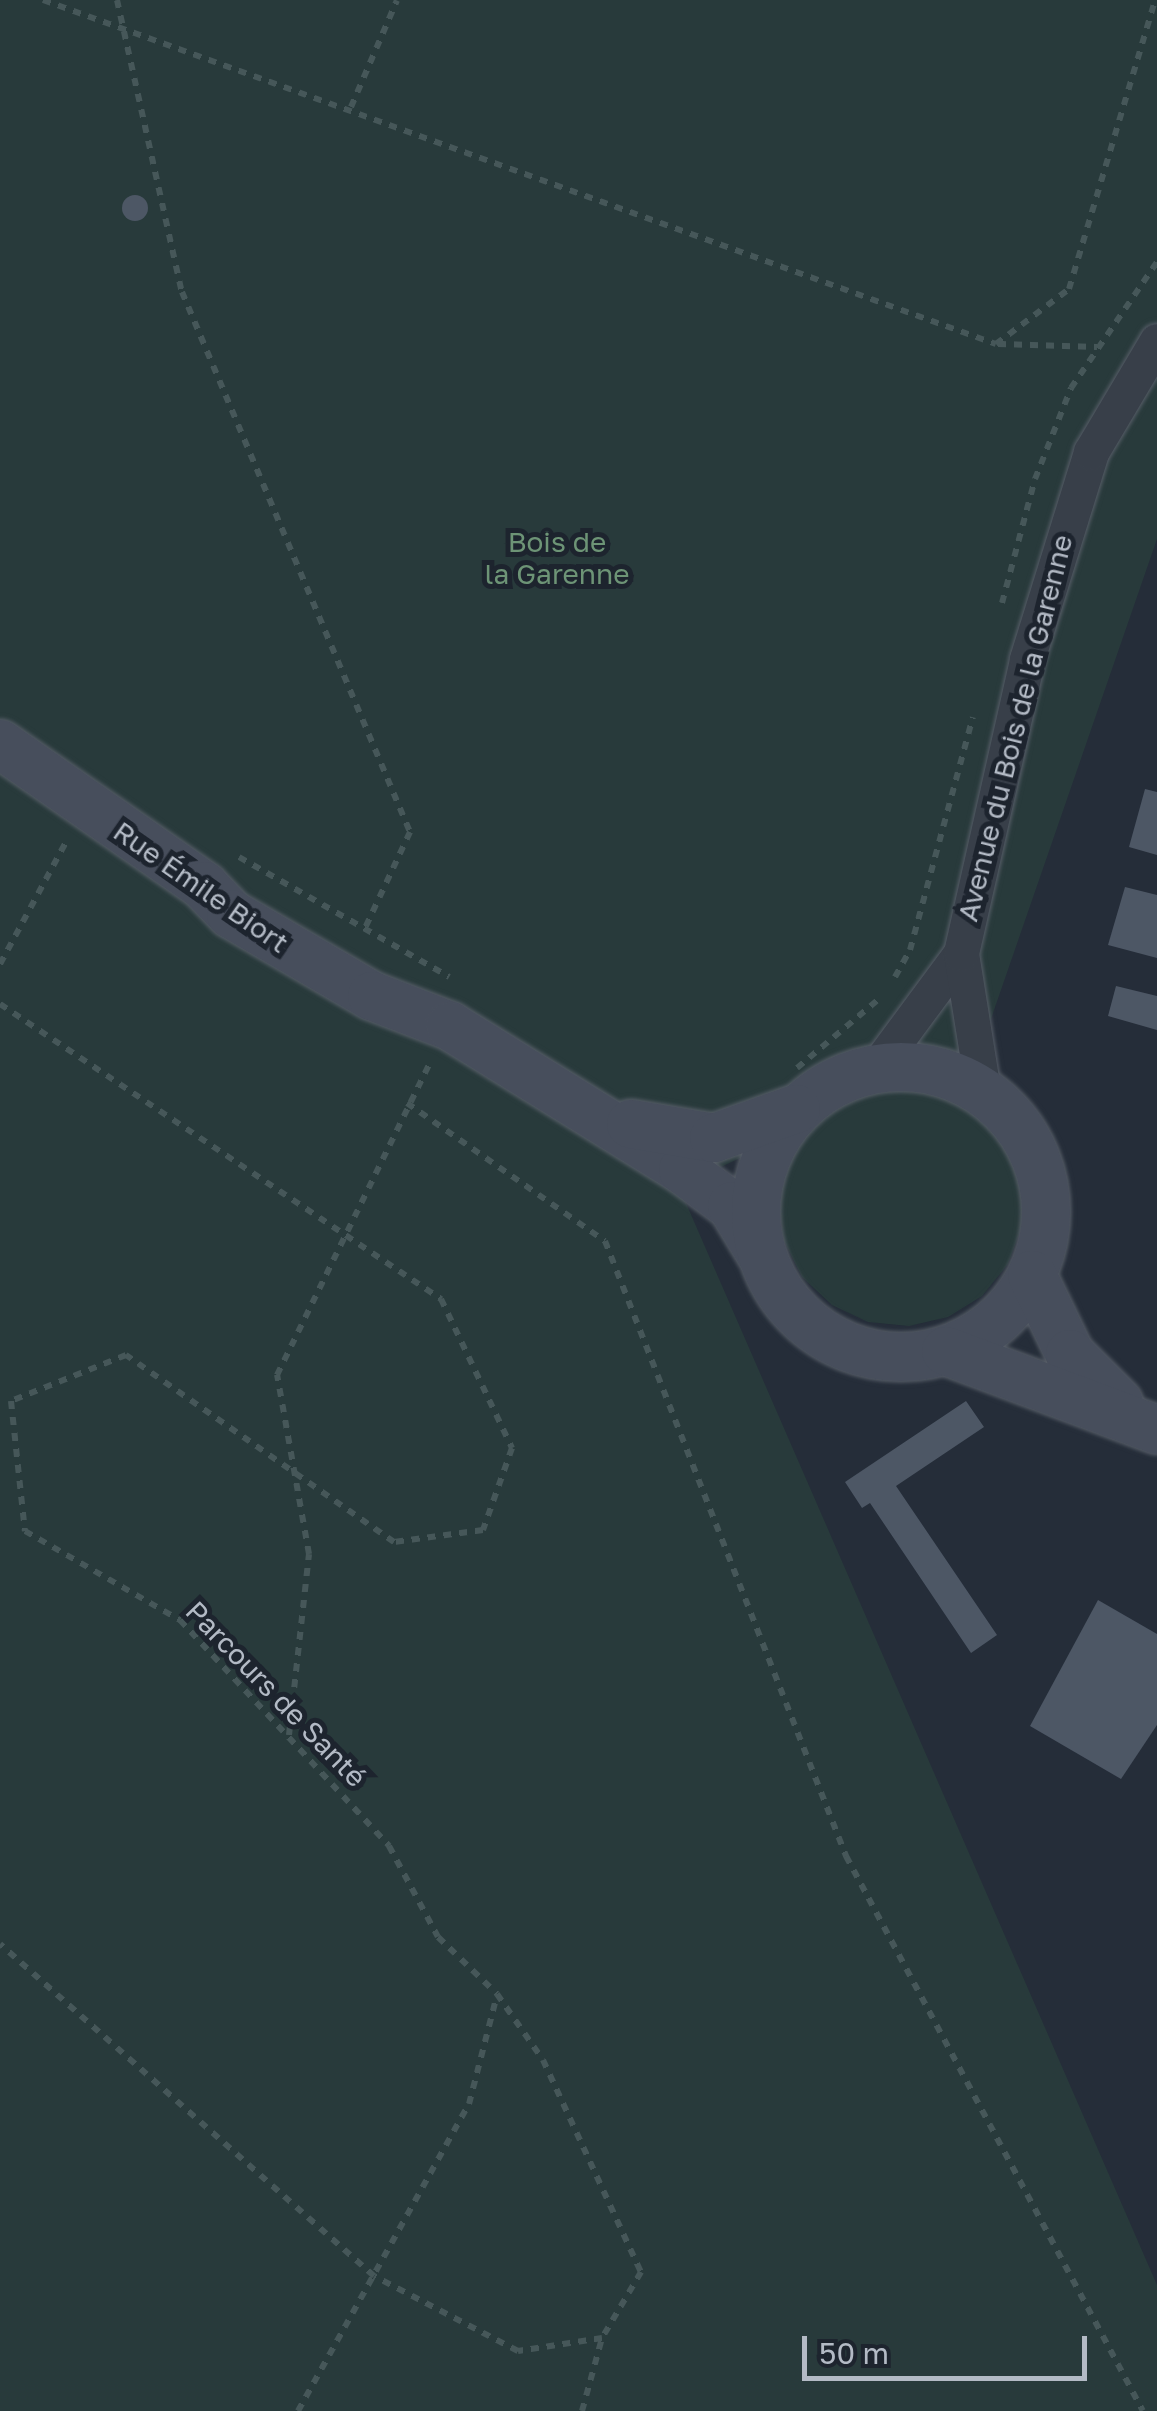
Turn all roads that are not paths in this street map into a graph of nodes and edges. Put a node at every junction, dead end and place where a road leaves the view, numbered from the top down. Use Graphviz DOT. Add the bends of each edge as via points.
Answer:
graph roads {
  1 [pos="1156,343"];
  2 [pos="0,744"];
  3 [pos="961,953"];
  4 [pos="517,1067"];
  5 [pos="876,1068"];
  6 [pos="794,1090"];
  7 [pos="983,1091"];
  8 [pos="760,1254"];
  9 [pos="1032,1276"];
  10 [pos="946,1350"];
  11 [pos="1142,1422"];
  1 -- 3 [label="street, Avenue du Bois de la Garenne" via="1092,452 1051,564"];
  2 -- 4 [label="street, Rue Émile Biort" via="309,962 455,1004"];
  3 -- 5 [label="street, Avenue du Bois de la Garenne"];
  3 -- 7 [label="street, Avenue du Bois de la Garenne"];
  4 -- 6 [label="street, Rue Émile Biort" via="622,1122 694,1138 740,1132"];
  4 -- 8 [label="street, Rue Émile Biort" via="732,1206"];
  5 -- 6 [label="street"];
  5 -- 7 [label="street" via="914,1066"];
  6 -- 8 [label="street" via="759,1177"];
  7 -- 9 [label="street" via="1017,1123 1039,1164 1047,1209"];
  8 -- 10 [label="street" via="781,1296 827,1336 900,1358"];
  9 -- 10 [label="street" via="988,1330"];
  9 -- 11 [label="street" via="1070,1354"];
  10 -- 11 [label="street"];
}
